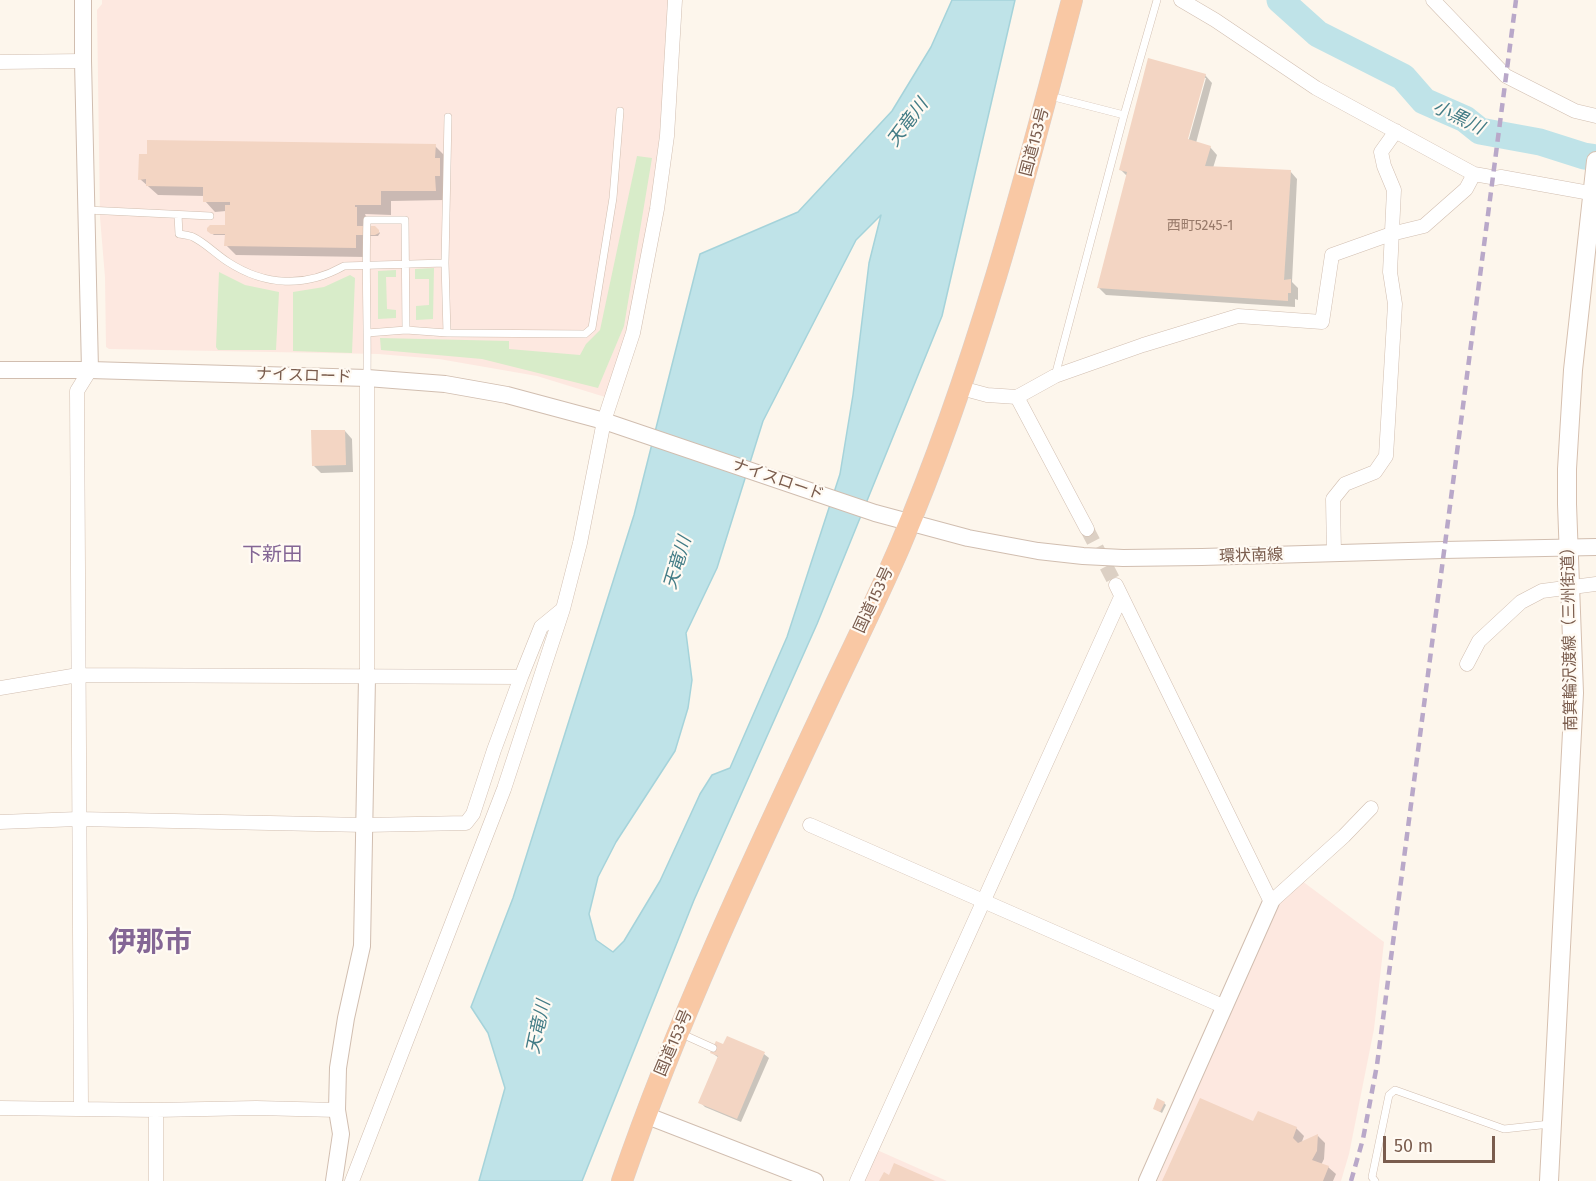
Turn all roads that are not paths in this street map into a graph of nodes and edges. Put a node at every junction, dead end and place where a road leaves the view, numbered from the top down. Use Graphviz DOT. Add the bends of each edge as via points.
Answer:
graph roads {
  1 [pos="83,0"];
  2 [pos="675,0"];
  3 [pos="1072,0"];
  4 [pos="1157,0"];
  5 [pos="1181,0"];
  6 [pos="1433,0"];
  7 [pos="83,61"];
  8 [pos="0,62"];
  9 [pos="1047,96"];
  10 [pos="620,111"];
  11 [pos="1124,115"];
  12 [pos="1596,116"];
  13 [pos="448,117"];
  14 [pos="1396,131"];
  15 [pos="1596,161"];
  16 [pos="1474,174"];
  17 [pos="1594,190"];
  18 [pos="87,210"];
  19 [pos="178,215"];
  20 [pos="210,216"];
  21 [pos="1391,234"];
  22 [pos="445,263"];
  23 [pos="406,264"];
  24 [pos="365,265"];
  25 [pos="406,330"];
  26 [pos="368,333"];
  27 [pos="447,333"];
  28 [pos="90,369"];
  29 [pos="0,370"];
  30 [pos="1055,376"];
  31 [pos="367,378"];
  32 [pos="961,388"];
  33 [pos="1017,397"];
  34 [pos="609,423"];
  35 [pos="909,521"];
  36 [pos="1087,529"];
  37 [pos="1569,547"];
  38 [pos="1596,547"];
  39 [pos="1334,554"];
  40 [pos="1596,584"];
  41 [pos="1570,586"];
  42 [pos="563,609"];
  43 [pos="1467,664"];
  44 [pos="78,675"];
  45 [pos="367,677"];
  46 [pos="520,677"];
  47 [pos="0,688"];
  48 [pos="1371,808"];
  49 [pos="78,819"];
  50 [pos="0,822"];
  51 [pos="365,825"];
  52 [pos="810,825"];
  53 [pos="984,902"];
  54 [pos="1271,902"];
  55 [pos="1225,1007"];
  56 [pos="679,1033"];
  57 [pos="713,1048"];
  58 [pos="0,1108"];
  59 [pos="81,1108"];
  60 [pos="156,1110"];
  61 [pos="337,1110"];
  62 [pos="645,1115"];
  63 [pos="1552,1124"];
  64 [pos="156,1181"];
  65 [pos="334,1181"];
  66 [pos="352,1181"];
  67 [pos="622,1181"];
  68 [pos="815,1181"];
  69 [pos="857,1181"];
  70 [pos="1147,1181"];
  71 [pos="1375,1181"];
  72 [pos="1549,1181"];
  1 -- 7 [label="street"];
  2 -- 34 [label="street" via="667,136 657,209 633,333"];
  3 -- 9 [label="highway, 国道153号"];
  4 -- 11 [label="lane"];
  5 -- 14 [label="street" via="1316,88"];
  6 -- 12 [label="street" via="1506,76 1575,111"];
  7 -- 8 [label="street"];
  7 -- 18 [label="street"];
  9 -- 11 [label="lane"];
  9 -- 32 [label="highway, 国道153号"];
  10 -- 27 [label="lane" via="614,198 592,328 585,334"];
  11 -- 30 [label="lane"];
  13 -- 22 [label="lane"];
  14 -- 16 [label="street"];
  14 -- 21 [label="street" via="1381,152 1394,190"];
  15 -- 17 [label="main road, 南箕輪沢渡線（三州街道）"];
  16 -- 17 [label="street"];
  16 -- 21 [label="street" via="1466,189 1424,226"];
  17 -- 37 [label="main road, 南箕輪沢渡線（三州街道）" via="1586,286 1573,370 1567,469"];
  18 -- 19 [label="lane"];
  18 -- 28 [label="street"];
  19 -- 20 [label="lane"];
  19 -- 24 [label="lane" via="179,234 193,237 242,271 265,279 304,281 344,266"];
  21 -- 30 [label="street" via="1332,255 1322,322 1238,316"];
  21 -- 39 [label="street" via="1390,272 1395,304 1386,456 1375,472 1345,484 1333,499"];
  22 -- 23 [label="lane"];
  22 -- 27 [label="lane"];
  23 -- 24 [label="lane"];
  23 -- 24 [label="lane" via="405,220 367,220"];
  23 -- 25 [label="lane"];
  24 -- 26 [label="lane"];
  25 -- 26 [label="lane"];
  25 -- 27 [label="lane"];
  26 -- 31 [label="lane"];
  28 -- 29 [label="street, ナイスロード"];
  28 -- 31 [label="street, ナイスロード"];
  28 -- 44 [label="street" via="77,391"];
  30 -- 33 [label="street"];
  31 -- 34 [label="street, ナイスロード" via="445,384 507,395"];
  31 -- 45 [label="street"];
  32 -- 33 [label="street"];
  32 -- 35 [label="highway, 国道153号"];
  33 -- 36 [label="street"];
  34 -- 35 [label="street, ナイスロード"];
  34 -- 42 [label="street"];
  35 -- 39 [label="street, 環状南線" via="994,543 1083,556"];
  35 -- 56 [label="highway, 国道153号" via="761,843"];
  37 -- 38 [label="street, 環状南線"];
  37 -- 39 [label="street, 環状南線"];
  37 -- 41 [label="main road, 南箕輪沢渡線（三州街道）"];
  40 -- 41 [label="street"];
  41 -- 43 [label="street" via="1542,591 1521,602 1479,641"];
  41 -- 63 [label="main road, 南箕輪沢渡線（三州街道）" via="1574,693"];
  42 -- 46 [label="street" via="541,627"];
  42 -- 66 [label="street" via="504,789"];
  44 -- 45 [label="street"];
  44 -- 47 [label="street"];
  44 -- 49 [label="street"];
  45 -- 46 [label="street"];
  45 -- 51 [label="street"];
  46 -- 51 [label="street" via="473,814 466,823"];
  48 -- 54 [label="street"];
  49 -- 50 [label="street"];
  49 -- 51 [label="street"];
  49 -- 59 [label="street"];
  51 -- 61 [label="street" via="362,946 338,1068"];
  52 -- 53 [label="street"];
  53 -- 54 [label="street" via="1118,591"];
  53 -- 55 [label="street"];
  53 -- 69 [label="street"];
  54 -- 55 [label="street"];
  55 -- 70 [label="street"];
  56 -- 57 [label="lane"];
  56 -- 62 [label="highway, 国道153号"];
  58 -- 59 [label="street"];
  59 -- 60 [label="street"];
  60 -- 61 [label="street"];
  60 -- 64 [label="street"];
  61 -- 65 [label="street" via="341,1134"];
  62 -- 67 [label="highway, 国道153号"];
  62 -- 68 [label="street"];
  63 -- 71 [label="lane" via="1504,1129 1395,1090 1389,1095 1372,1177"];
  63 -- 72 [label="main road, 南箕輪沢渡線（三州街道）"];
}
